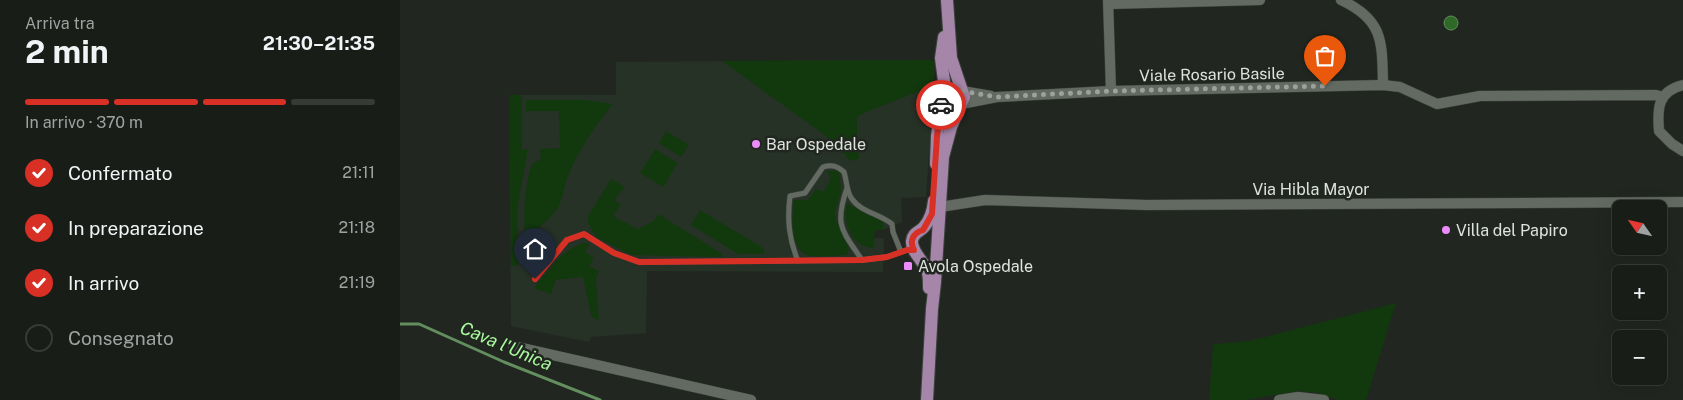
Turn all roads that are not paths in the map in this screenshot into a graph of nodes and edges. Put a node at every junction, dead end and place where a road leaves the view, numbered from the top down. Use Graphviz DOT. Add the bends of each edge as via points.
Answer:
graph roads {
  1 [pos="1219,0"];
  2 [pos="1260,0"];
  3 [pos="1341,0"];
  4 [pos="1109,2"];
  5 [pos="947,6"];
  6 [pos="1383,85"];
  7 [pos="1683,85"];
  8 [pos="961,90"];
  9 [pos="1111,91"];
  10 [pos="942,96"];
  11 [pos="997,97"];
  12 [pos="1663,97"];
  13 [pos="961,105"];
  14 [pos="1683,151"];
  15 [pos="847,188"];
  16 [pos="1683,202"];
  17 [pos="940,207"];
  18 [pos="923,230"];
  19 [pos="937,243"];
  20 [pos="911,251"];
  21 [pos="862,260"];
  22 [pos="798,261"];
  23 [pos="535,279"];
  24 [pos="932,309"];
  25 [pos="513,346"];
  26 [pos="751,400"];
  27 [pos="927,400"];
  28 [pos="1278,400"];
  29 [pos="1324,400"];
  1 -- 2 [label="street"];
  1 -- 4 [label="street"];
  3 -- 6 [label="street" via="1356,7 1376,27 1382,46"];
  4 -- 9 [label="street"];
  5 -- 8 [label="main road" via="951,58"];
  5 -- 10 [label="main road" via="941,58"];
  6 -- 9 [label="street, Viale Rosario Basile"];
  6 -- 12 [label="street, Viale Rosario Basile" via="1400,87 1437,104 1480,96"];
  7 -- 12 [label="street" via="1669,90"];
  8 -- 10 [label="main road" via="949,87"];
  8 -- 11 [label="street"];
  8 -- 13 [label="main road" via="964,97"];
  9 -- 11 [label="street, Viale Rosario Basile"];
  10 -- 13 [label="main road" via="947,107"];
  10 -- 18 [label="main road" via="932,214"];
  11 -- 13 [label="street"];
  12 -- 14 [label="street" via="1659,131"];
  13 -- 17 [label="main road" via="943,157"];
  15 -- 20 [label="lane" via="852,200 892,224 893,232"];
  15 -- 21 [label="lane" via="840,223"];
  15 -- 22 [label="lane" via="844,172 830,165 823,167 805,193 790,196 788,227"];
  16 -- 17 [label="street, Via Hibla Mayor" via="1147,205 985,200"];
  17 -- 19 [label="main road"];
  18 -- 19 [label="main road" via="932,232"];
  18 -- 20 [label="main road" via="913,237"];
  19 -- 20 [label="main road" via="928,255"];
  19 -- 24 [label="main road"];
  20 -- 21 [label="lane"];
  20 -- 24 [label="main road" via="928,272"];
  21 -- 22 [label="lane"];
  22 -- 23 [label="lane" via="639,262 614,253 584,234 567,240"];
  24 -- 27 [label="main road"];
  25 -- 26 [label="street"];
  28 -- 29 [label="street" via="1298,397"];
}
